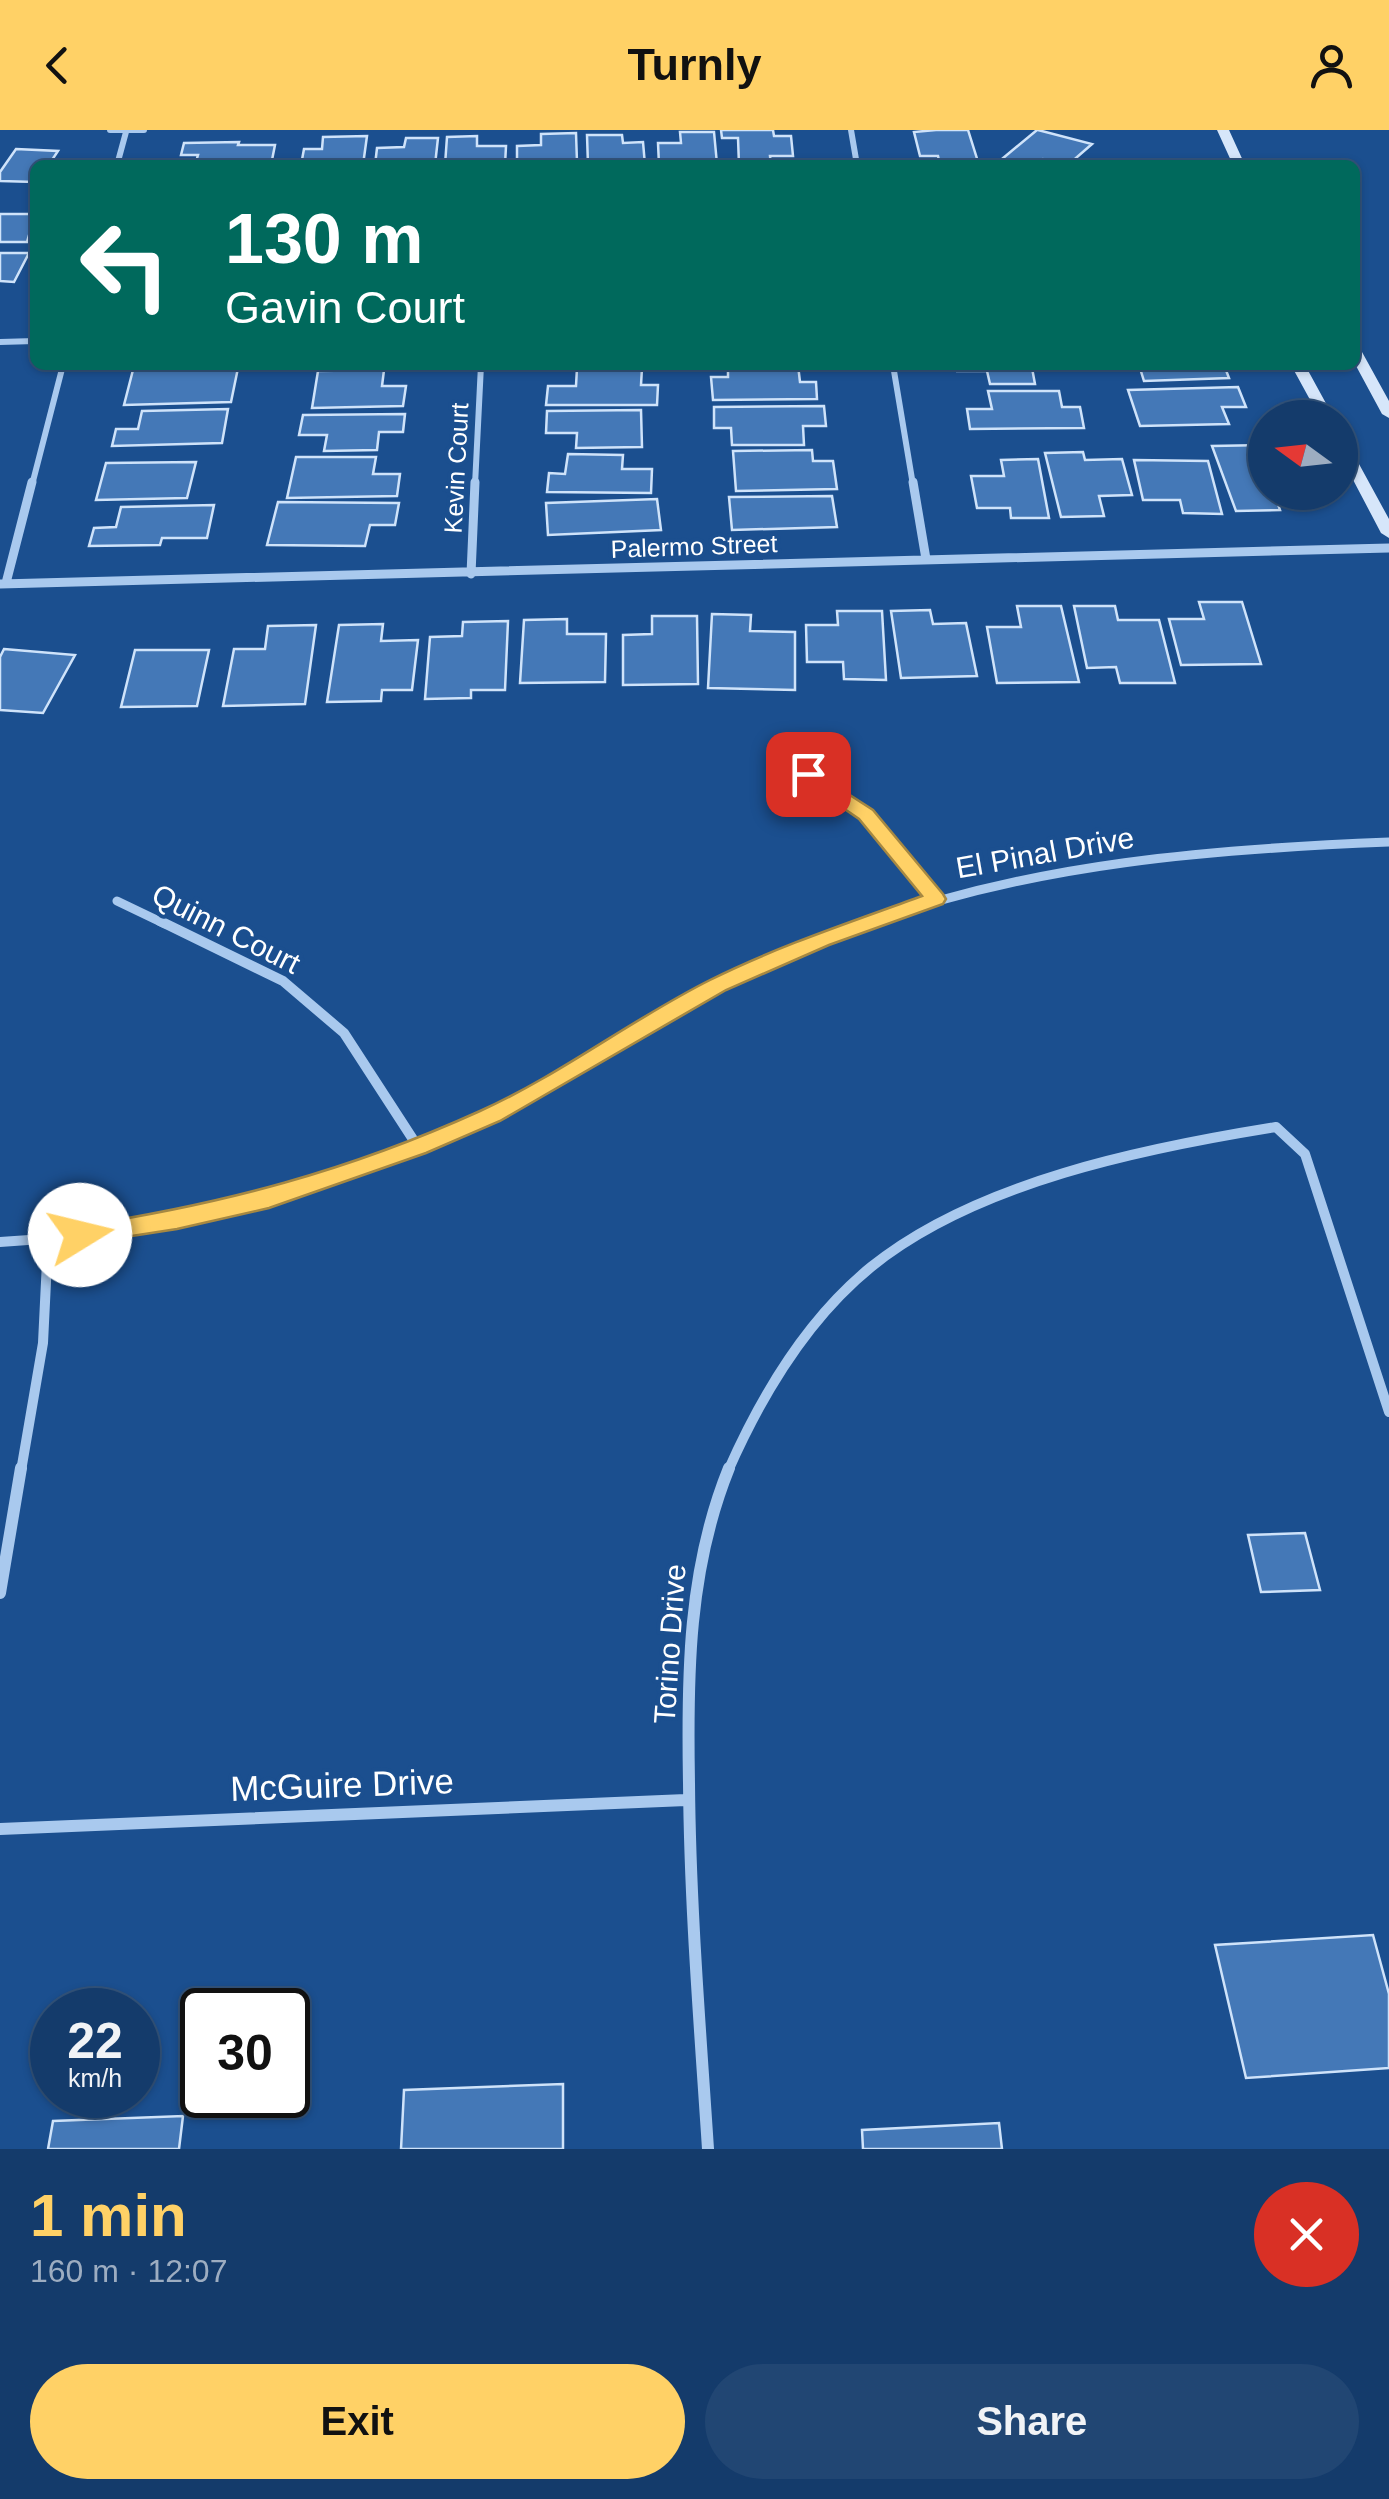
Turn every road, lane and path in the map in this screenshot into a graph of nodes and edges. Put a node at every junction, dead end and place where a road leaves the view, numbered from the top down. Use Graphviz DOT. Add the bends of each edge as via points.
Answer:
graph roads {
  1 [pos="110,130"];
  2 [pos="144,130"];
  3 [pos="851,130"];
  4 [pos="1223,130"];
  5 [pos="126,132"];
  6 [pos="118,160"];
  7 [pos="856,160"];
  8 [pos="1237,160"];
  9 [pos="30,341"];
  10 [pos="0,342"];
  11 [pos="1360,361"];
  12 [pos="63,370"];
  13 [pos="481,370"];
  14 [pos="893,370"];
  15 [pos="1301,370"];
  16 [pos="1317,400"];
  17 [pos="1389,414"];
  18 [pos="1358,475"];
  19 [pos="1389,532"];
  20 [pos="1389,548"];
  21 [pos="926,559"];
  22 [pos="471,574"];
  23 [pos="3,584"];
  24 [pos="808,774"];
  25 [pos="1389,842"];
  26 [pos="935,899"];
  27 [pos="117,901"];
  28 [pos="418,1147"];
  29 [pos="48,1240"];
  30 [pos="0,1242"];
  31 [pos="1389,1412"];
  32 [pos="0,1593"];
  33 [pos="686,1800"];
  34 [pos="0,1829"];
  35 [pos="708,2149"];
  1 -- 5 [label="street"];
  2 -- 5 [label="street"];
  3 -- 7 [label="street"];
  4 -- 8 [label="street"];
  5 -- 6 [label="street"];
  9 -- 10 [label="street"];
  11 -- 17 [label="street"];
  12 -- 23 [label="street"];
  13 -- 22 [label="street, Kevin Court"];
  14 -- 21 [label="street"];
  15 -- 16 [label="street"];
  18 -- 19 [label="street"];
  20 -- 21 [label="street, Palermo Street"];
  21 -- 22 [label="street, Palermo Street"];
  22 -- 23 [label="street, Palermo Street"];
  24 -- 26 [label="street" via="866,814"];
  25 -- 26 [label="street, El Pinal Drive" via="1187,854 1042,874"];
  26 -- 28 [label="street, El Pinal Drive" via="718,984 492,1115"];
  27 -- 28 [label="street, Quinn Court" via="282,981 344,1033"];
  28 -- 29 [label="street, El Pinal Drive" via="269,1199"];
  29 -- 30 [label="street, El Pinal Drive"];
  29 -- 32 [label="street" via="42,1342"];
  31 -- 33 [label="street, Torino Drive" via="1305,1154 1276,1127 1082,1165 988,1201 894,1250 835,1301 775,1376 723,1480 700,1564"];
  33 -- 34 [label="street, McGuire Drive"];
  33 -- 35 [label="street, Torino Drive"];
}
